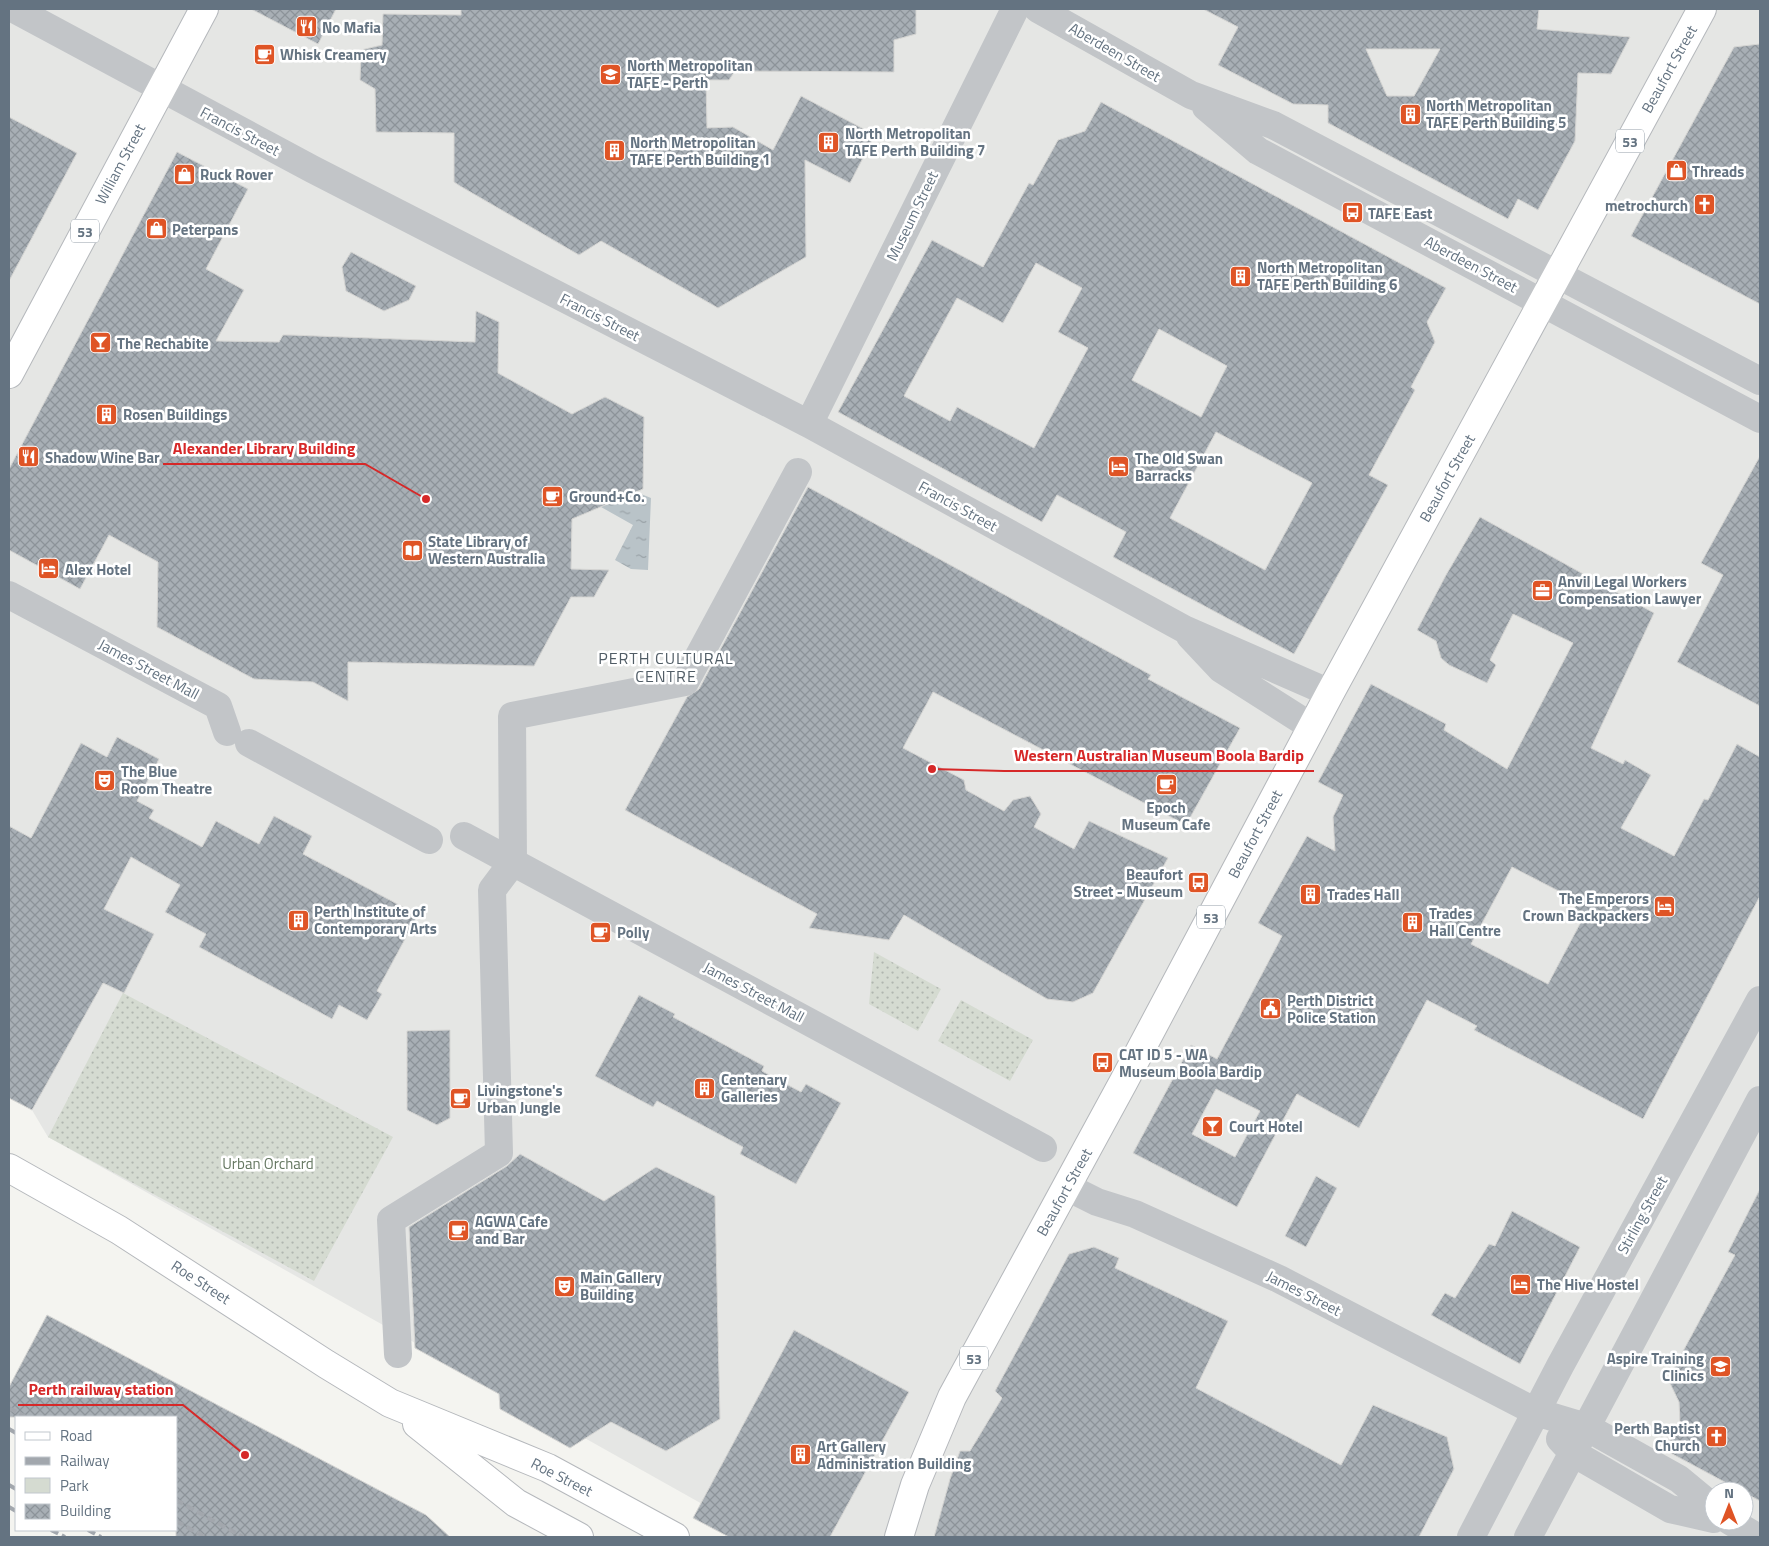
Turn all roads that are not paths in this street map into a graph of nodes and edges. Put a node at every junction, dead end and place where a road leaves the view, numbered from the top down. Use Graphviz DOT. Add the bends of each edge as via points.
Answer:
graph roads {
  1 [pos="14,9"];
  2 [pos="204,9"];
  3 [pos="1015,9"];
  4 [pos="1038,9"];
  5 [pos="1702,9"];
  6 [pos="161,88"];
  7 [pos="1191,95"];
  8 [pos="1558,274"];
  9 [pos="1543,302"];
  10 [pos="9,374"];
  11 [pos="1760,380"];
  12 [pos="1760,419"];
  13 [pos="809,424"];
  14 [pos="798,472"];
  15 [pos="9,595"];
  16 [pos="1184,629"];
  17 [pos="1330,693"];
  18 [pos="1312,727"];
  19 [pos="464,836"];
  20 [pos="429,840"];
  21 [pos="513,862"];
  22 [pos="1760,1000"];
  23 [pos="1760,1100"];
  24 [pos="1043,1148"];
  25 [pos="9,1168"];
  26 [pos="1067,1186"];
  27 [pos="398,1354"];
  28 [pos="390,1403"];
  29 [pos="1536,1412"];
  30 [pos="1586,1427"];
  31 [pos="1573,1453"];
  32 [pos="1704,1501"];
  33 [pos="1704,1515"];
  34 [pos="579,1537"];
  35 [pos="675,1537"];
  36 [pos="899,1537"];
  37 [pos="1471,1537"];
  38 [pos="1528,1537"];
  1 -- 6 [label="street, Francis Street"];
  2 -- 6 [label="main road, William Street / 53"];
  3 -- 13 [label="street, Museum Street"];
  4 -- 7 [label="street, Aberdeen Street"];
  5 -- 8 [label="main road, Beaufort Street / 53"];
  6 -- 10 [label="main road, William Street / 53"];
  6 -- 13 [label="street, Francis Street"];
  7 -- 8 [label="street, Aberdeen Street" via="1273,125"];
  7 -- 9 [label="street, Aberdeen Street" via="1258,151"];
  8 -- 9 [label="main road, Beaufort Street / 53"];
  8 -- 11 [label="street, Aberdeen Street"];
  9 -- 12 [label="street, Aberdeen Street"];
  9 -- 17 [label="main road, Beaufort Street / 53"];
  13 -- 16 [label="street, Francis Street"];
  14 -- 21 [label="street" via="685,682 512,716"];
  15 -- 20 [label="street, James Street Mall" via="218,706 238,737"];
  16 -- 17 [label="street, Francis Street"];
  16 -- 18 [label="street, Francis Street" via="1221,669"];
  17 -- 18 [label="main road, Beaufort Street / 53"];
  18 -- 26 [label="main road, Beaufort Street / 53"];
  19 -- 21 [label="street, James Street Mall"];
  21 -- 24 [label="street, James Street Mall"];
  21 -- 27 [label="street" via="492,890 499,1153 391,1220"];
  22 -- 29 [label="street, Stirling Street"];
  23 -- 30 [label="street"];
  25 -- 28 [label="main road, Roe Street" via="119,1230"];
  26 -- 29 [label="street, James Street" via="1097,1202 1135,1214 1279,1279"];
  26 -- 36 [label="main road, Beaufort Street / 53" via="952,1397 915,1485"];
  28 -- 34 [label="main road, Roe Street" via="516,1503"];
  28 -- 35 [label="main road, Roe Street" via="548,1468"];
  29 -- 30 [label="street, James Street"];
  29 -- 31 [label="street, James Street"];
  29 -- 37 [label="street, Stirling Street"];
  30 -- 31 [label="street"];
  30 -- 32 [label="street, James Street" via="1679,1479"];
  31 -- 33 [label="street, James Street" via="1670,1509"];
  31 -- 38 [label="street"];
}
